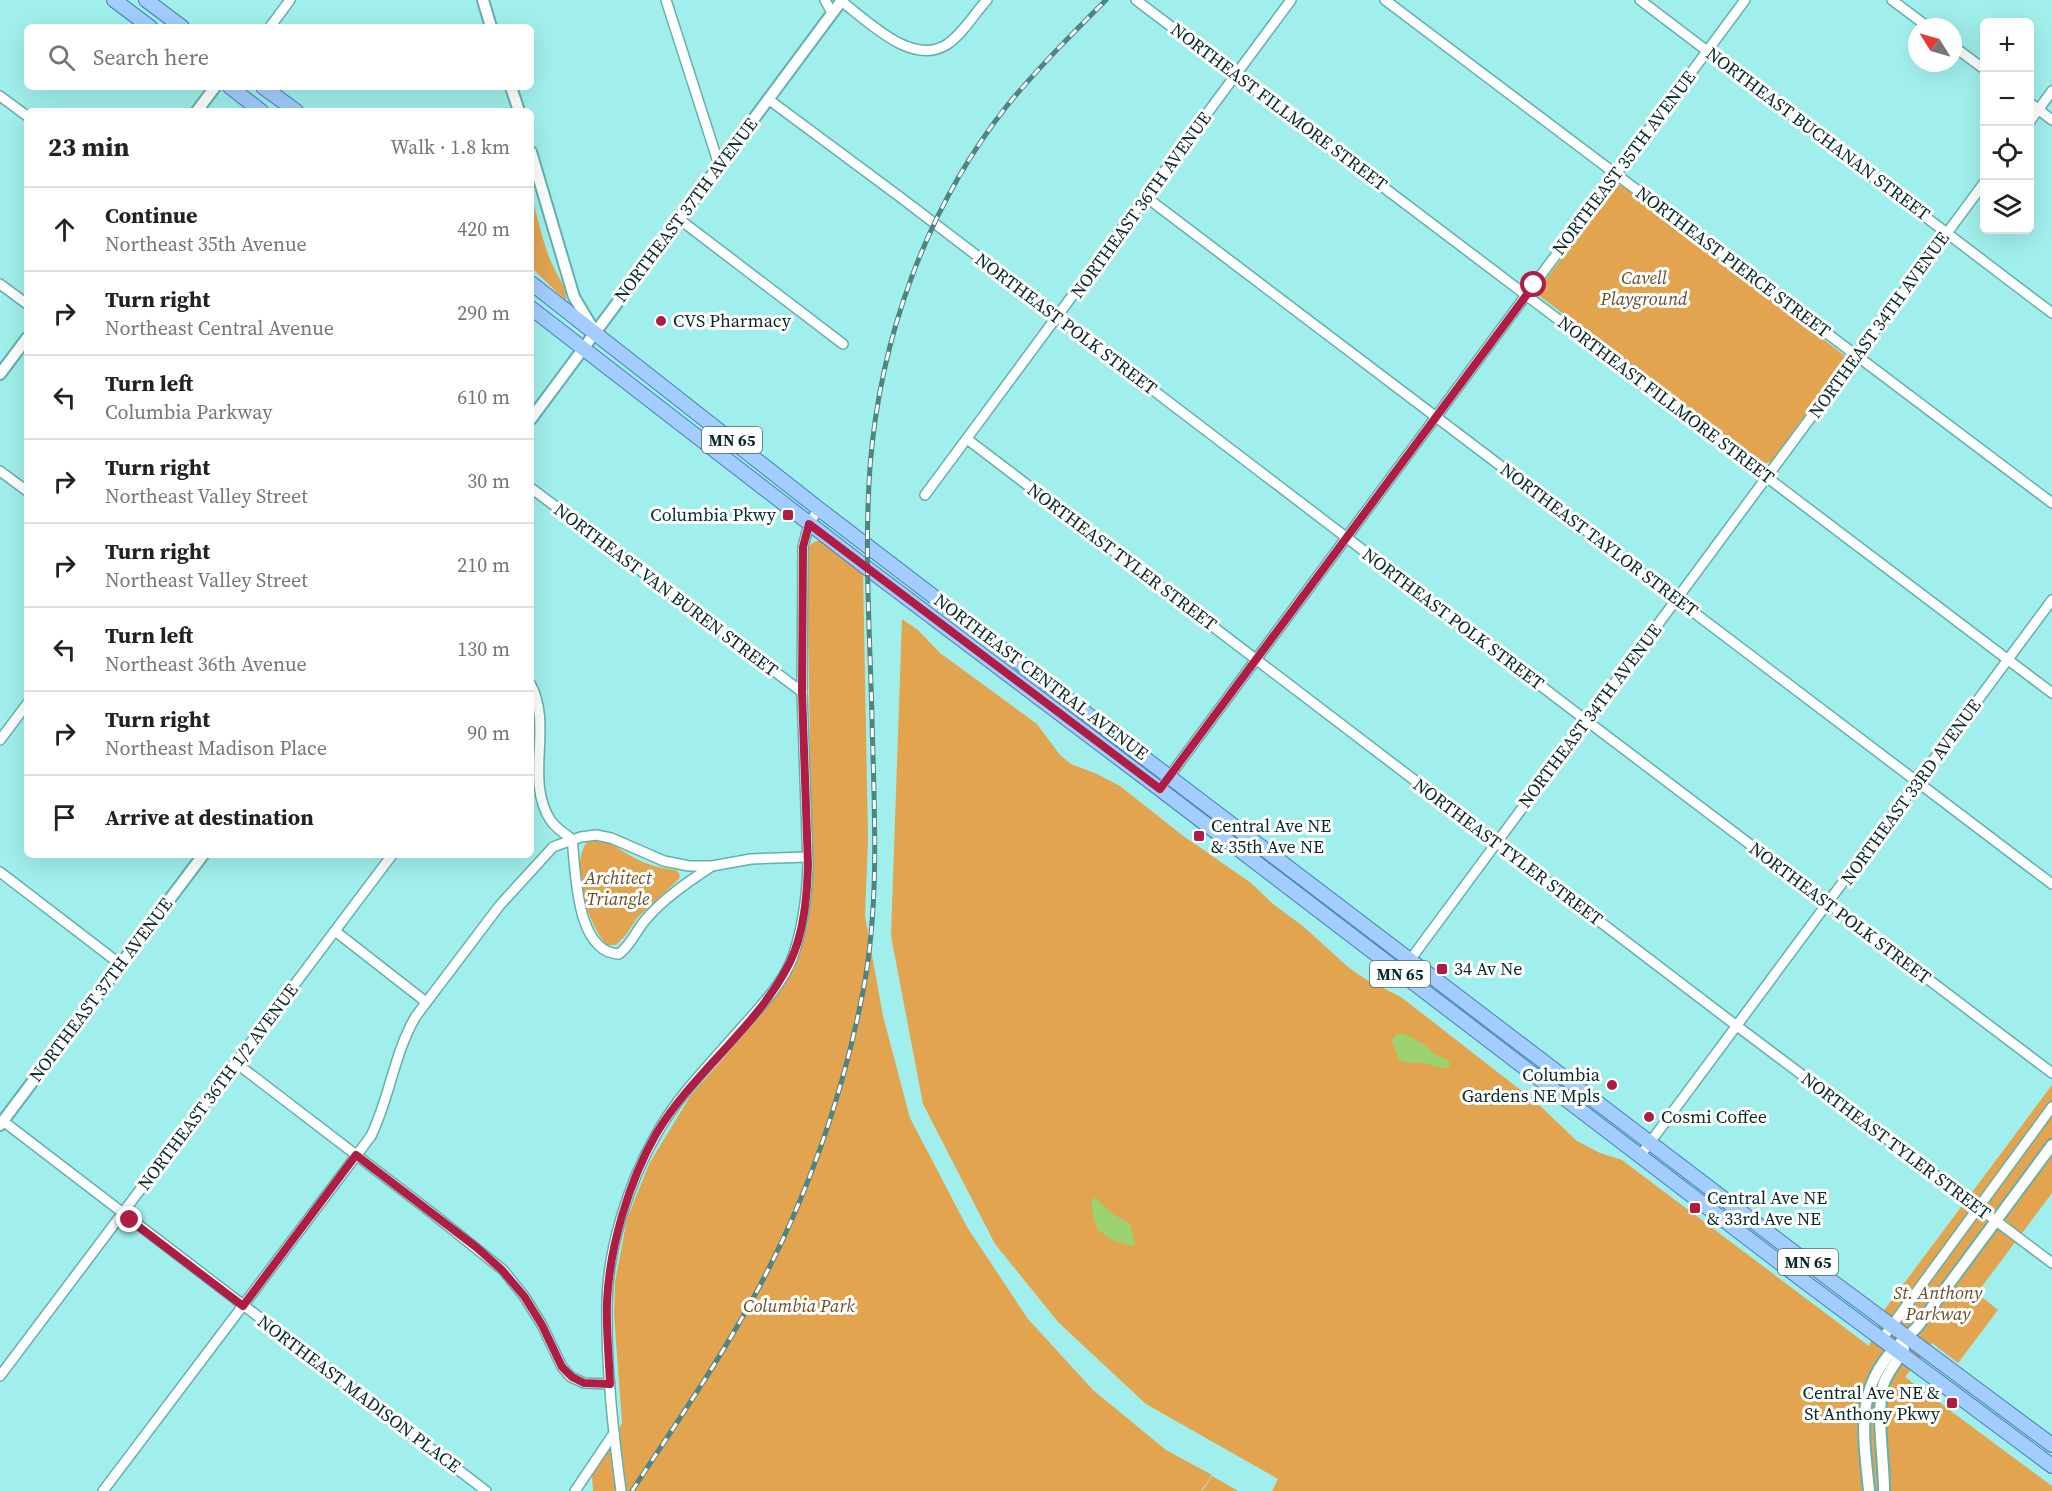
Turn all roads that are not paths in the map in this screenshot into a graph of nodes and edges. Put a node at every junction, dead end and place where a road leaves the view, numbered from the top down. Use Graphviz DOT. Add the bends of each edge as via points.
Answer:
graph roads {
  1 [pos="114,0"];
  2 [pos="146,0"];
  3 [pos="290,0"];
  4 [pos="483,0"];
  5 [pos="666,0"];
  6 [pos="825,0"];
  7 [pos="987,0"];
  8 [pos="1136,0"];
  9 [pos="1291,0"];
  10 [pos="1386,0"];
  11 [pos="1640,0"];
  12 [pos="1745,0"];
  13 [pos="1892,0"];
  14 [pos="841,1"];
  15 [pos="832,13"];
  16 [pos="1916,18"];
  17 [pos="146,24"];
  18 [pos="178,24"];
  19 [pos="272,24"];
  20 [pos="490,24"];
  21 [pos="1708,51"];
  22 [pos="1962,53"];
  23 [pos="1980,66"];
  24 [pos="1237,74"];
  25 [pos="213,90"];
  26 [pos="234,90"];
  27 [pos="267,90"];
  28 [pos="512,90"];
  29 [pos="2052,91"];
  30 [pos="0,96"];
  31 [pos="768,99"];
  32 [pos="2034,106"];
  33 [pos="199,108"];
  34 [pos="257,108"];
  35 [pos="293,108"];
  36 [pos="518,108"];
  37 [pos="2038,110"];
  38 [pos="24,114"];
  39 [pos="2034,116"];
  40 [pos="2052,120"];
  41 [pos="534,162"];
  42 [pos="719,165"];
  43 [pos="1617,174"];
  44 [pos="1980,188"];
  45 [pos="1146,197"];
  46 [pos="679,219"];
  47 [pos="1947,233"];
  48 [pos="0,284"];
  49 [pos="534,285"];
  50 [pos="1527,294"];
  51 [pos="24,302"];
  52 [pos="534,310"];
  53 [pos="2052,313"];
  54 [pos="1058,318"];
  55 [pos="596,332"];
  56 [pos="24,342"];
  57 [pos="843,344"];
  58 [pos="584,348"];
  59 [pos="1857,355"];
  60 [pos="0,374"];
  61 [pos="534,415"];
  62 [pos="1436,417"];
  63 [pos="967,439"];
  64 [pos="0,471"];
  65 [pos="1767,476"];
  66 [pos="24,489"];
  67 [pos="534,490"];
  68 [pos="925,495"];
  69 [pos="2052,503"];
  70 [pos="819,509"];
  71 [pos="809,524"];
  72 [pos="1347,538"];
  73 [pos="1676,600"];
  74 [pos="2052,600"];
  75 [pos="1256,660"];
  76 [pos="2008,660"];
  77 [pos="534,690"];
  78 [pos="802,692"];
  79 [pos="2052,693"];
  80 [pos="24,708"];
  81 [pos="1587,721"];
  82 [pos="0,740"];
  83 [pos="1169,777"];
  84 [pos="1918,782"];
  85 [pos="1160,789"];
  86 [pos="572,839"];
  87 [pos="1496,843"];
  88 [pos="807,857"];
  89 [pos="201,858"];
  90 [pos="390,858"];
  91 [pos="712,866"];
  92 [pos="0,873"];
  93 [pos="2052,884"];
  94 [pos="1828,904"];
  95 [pos="334,931"];
  96 [pos="1410,960"];
  97 [pos="120,964"];
  98 [pos="426,1002"];
  99 [pos="1736,1026"];
  100 [pos="236,1063"];
  101 [pos="2052,1073"];
  102 [pos="2052,1107"];
  103 [pos="1,1122"];
  104 [pos="1650,1142"];
  105 [pos="2052,1145"];
  106 [pos="356,1155"];
  107 [pos="1640,1156"];
  108 [pos="1978,1208"];
  109 [pos="123,1214"];
  110 [pos="1995,1220"];
  111 [pos="2052,1263"];
  112 [pos="243,1306"];
  113 [pos="1892,1326"];
  114 [pos="1909,1337"];
  115 [pos="1882,1339"];
  116 [pos="1898,1351"];
  117 [pos="0,1376"];
  118 [pos="610,1384"];
  119 [pos="614,1433"];
  120 [pos="2052,1445"];
  121 [pos="2052,1466"];
  122 [pos="103,1491"];
  123 [pos="486,1491"];
  124 [pos="575,1491"];
  125 [pos="621,1491"];
  126 [pos="1869,1491"];
  127 [pos="1884,1491"];
  1 -- 17 [label="main road"];
  2 -- 18 [label="main road"];
  3 -- 19 [label="street"];
  4 -- 20 [label="street"];
  5 -- 42 [label="street"];
  6 -- 15 [label="street"];
  7 -- 14 [label="street" via="955,37 932,50 905,48"];
  8 -- 24 [label="street, NORTHEAST FILLMORE STREET"];
  9 -- 24 [label="street, NORTHEAST 36TH AVENUE"];
  10 -- 43 [label="street, NORTHEAST PIERCE STREET"];
  11 -- 21 [label="street, NORTHEAST BUCHANAN STREET"];
  12 -- 21 [label="street, NORTHEAST 35TH AVENUE"];
  13 -- 16 [label="street"];
  14 -- 15 [label="street, NORTHEAST 37TH AVENUE"];
  15 -- 31 [label="street, NORTHEAST 37TH AVENUE"];
  21 -- 43 [label="street, NORTHEAST 35TH AVENUE"];
  21 -- 47 [label="street, NORTHEAST BUCHANAN STREET"];
  22 -- 23 [label="street"];
  24 -- 45 [label="street, NORTHEAST 36TH AVENUE"];
  24 -- 50 [label="street, NORTHEAST FILLMORE STREET"];
  25 -- 33 [label="street"];
  26 -- 34 [label="main road"];
  27 -- 35 [label="main road"];
  28 -- 36 [label="street"];
  29 -- 37 [label="street"];
  30 -- 38 [label="street"];
  31 -- 42 [label="street, NORTHEAST 37TH AVENUE"];
  31 -- 54 [label="street, NORTHEAST POLK STREET"];
  32 -- 37 [label="street"];
  37 -- 39 [label="street"];
  37 -- 40 [label="street"];
  41 -- 55 [label="street" via="574,297"];
  42 -- 46 [label="street, NORTHEAST 37TH AVENUE"];
  43 -- 50 [label="street, NORTHEAST 35TH AVENUE"];
  43 -- 59 [label="street, NORTHEAST PIERCE STREET"];
  44 -- 47 [label="street, NORTHEAST 34TH AVENUE"];
  45 -- 54 [label="street, NORTHEAST 36TH AVENUE"];
  45 -- 62 [label="street, NORTHEAST TAYLOR STREET"];
  46 -- 55 [label="street, NORTHEAST 37TH AVENUE"];
  46 -- 57 [label="street"];
  47 -- 53 [label="street, NORTHEAST BUCHANAN STREET"];
  47 -- 59 [label="street, NORTHEAST 34TH AVENUE"];
  48 -- 51 [label="street"];
  49 -- 55 [label="main road, MN 65"];
  50 -- 62 [label="street, NORTHEAST 35TH AVENUE"];
  50 -- 65 [label="street, NORTHEAST FILLMORE STREET"];
  52 -- 58 [label="main road, MN 65"];
  54 -- 63 [label="street, NORTHEAST 36TH AVENUE"];
  54 -- 72 [label="street, NORTHEAST POLK STREET"];
  55 -- 58 [label="street, NORTHEAST 37TH AVENUE"];
  55 -- 70 [label="main road, NORTHEAST CENTRAL AVENUE / MN 65"];
  56 -- 60 [label="street"];
  58 -- 61 [label="street, NORTHEAST 37TH AVENUE"];
  58 -- 71 [label="main road, NORTHEAST CENTRAL AVENUE / MN 65"];
  59 -- 65 [label="street, NORTHEAST 34TH AVENUE"];
  59 -- 69 [label="street, NORTHEAST PIERCE STREET"];
  62 -- 72 [label="street, NORTHEAST 35TH AVENUE"];
  62 -- 73 [label="street, NORTHEAST TAYLOR STREET"];
  63 -- 68 [label="street, NORTHEAST 36TH AVENUE"];
  63 -- 75 [label="street, NORTHEAST TYLER STREET"];
  64 -- 66 [label="street"];
  65 -- 73 [label="street, NORTHEAST 34TH AVENUE"];
  65 -- 76 [label="street, NORTHEAST FILLMORE STREET"];
  67 -- 78 [label="street, NORTHEAST VAN BUREN STREET"];
  70 -- 71 [label="street"];
  70 -- 83 [label="main road, NORTHEAST CENTRAL AVENUE / MN 65"];
  71 -- 78 [label="street" via="803,547"];
  71 -- 85 [label="main road, NORTHEAST CENTRAL AVENUE / MN 65"];
  72 -- 75 [label="street, NORTHEAST 35TH AVENUE"];
  72 -- 81 [label="street, NORTHEAST POLK STREET"];
  73 -- 81 [label="street, NORTHEAST 34TH AVENUE"];
  73 -- 84 [label="street, NORTHEAST TAYLOR STREET"];
  74 -- 76 [label="street, NORTHEAST 33RD AVENUE"];
  75 -- 83 [label="street, NORTHEAST 35TH AVENUE"];
  75 -- 87 [label="street, NORTHEAST TYLER STREET"];
  76 -- 79 [label="street, NORTHEAST FILLMORE STREET"];
  76 -- 84 [label="street, NORTHEAST 33RD AVENUE"];
  77 -- 86 [label="street" via="540,712 540,789 544,805 550,820"];
  78 -- 88 [label="street"];
  80 -- 82 [label="street"];
  81 -- 87 [label="street, NORTHEAST 34TH AVENUE"];
  81 -- 94 [label="street, NORTHEAST POLK STREET"];
  83 -- 85 [label="street, NORTHEAST 35TH AVENUE"];
  83 -- 96 [label="main road, NORTHEAST CENTRAL AVENUE / MN 65"];
  84 -- 93 [label="street, NORTHEAST TAYLOR STREET"];
  84 -- 94 [label="street, NORTHEAST 33RD AVENUE"];
  85 -- 107 [label="main road, NORTHEAST CENTRAL AVENUE / MN 65"];
  86 -- 91 [label="street" via="596,835 664,861"];
  86 -- 91 [label="street" via="583,917 608,954 619,954 627,948 646,919"];
  86 -- 98 [label="street" via="553,847 500,905"];
  87 -- 96 [label="street, NORTHEAST 34TH AVENUE"];
  87 -- 99 [label="street, NORTHEAST TYLER STREET"];
  88 -- 91 [label="street"];
  88 -- 118 [label="street" via="804,913 791,960 779,983 669,1114 634,1184 611,1262 607,1304"];
  89 -- 97 [label="street, NORTHEAST 37TH AVENUE"];
  90 -- 95 [label="street, NORTHEAST 36TH 1/2 AVENUE"];
  92 -- 97 [label="street"];
  94 -- 99 [label="street, NORTHEAST 33RD AVENUE"];
  94 -- 101 [label="street, NORTHEAST POLK STREET"];
  95 -- 98 [label="street"];
  95 -- 100 [label="street, NORTHEAST 36TH 1/2 AVENUE"];
  96 -- 104 [label="main road, NORTHEAST CENTRAL AVENUE / MN 65"];
  97 -- 103 [label="street, NORTHEAST 37TH AVENUE"];
  98 -- 106 [label="street" via="406,1033 381,1115"];
  99 -- 104 [label="street, NORTHEAST 33RD AVENUE"];
  99 -- 108 [label="street, NORTHEAST TYLER STREET"];
  100 -- 106 [label="street"];
  100 -- 109 [label="street, NORTHEAST 36TH 1/2 AVENUE"];
  102 -- 108 [label="street"];
  103 -- 109 [label="street, NORTHEAST MADISON PLACE"];
  104 -- 107 [label="street, NORTHEAST 33RD AVENUE"];
  104 -- 113 [label="main road, NORTHEAST CENTRAL AVENUE / MN 65"];
  105 -- 110 [label="street"];
  106 -- 112 [label="street"];
  106 -- 118 [label="street" via="502,1270 524,1296 562,1367 572,1377 584,1383"];
  107 -- 115 [label="main road, NORTHEAST CENTRAL AVENUE / MN 65"];
  108 -- 110 [label="street, NORTHEAST TYLER STREET"];
  108 -- 113 [label="street"];
  109 -- 112 [label="street, NORTHEAST MADISON PLACE"];
  109 -- 117 [label="street, NORTHEAST 36TH 1/2 AVENUE"];
  110 -- 111 [label="street, NORTHEAST TYLER STREET"];
  110 -- 114 [label="street"];
  112 -- 122 [label="street"];
  112 -- 123 [label="street, NORTHEAST MADISON PLACE"];
  113 -- 114 [label="main road, NORTHEAST CENTRAL AVENUE / MN 65"];
  113 -- 115 [label="street"];
  114 -- 116 [label="street"];
  114 -- 120 [label="main road, NORTHEAST CENTRAL AVENUE / MN 65"];
  115 -- 116 [label="main road, NORTHEAST CENTRAL AVENUE / MN 65"];
  116 -- 121 [label="main road, NORTHEAST CENTRAL AVENUE / MN 65"];
  116 -- 126 [label="street" via="1877,1372 1866,1399 1863,1433"];
  116 -- 127 [label="street" via="1883,1387 1880,1410"];
  118 -- 119 [label="street"];
  119 -- 124 [label="street"];
  119 -- 125 [label="street"];
}
